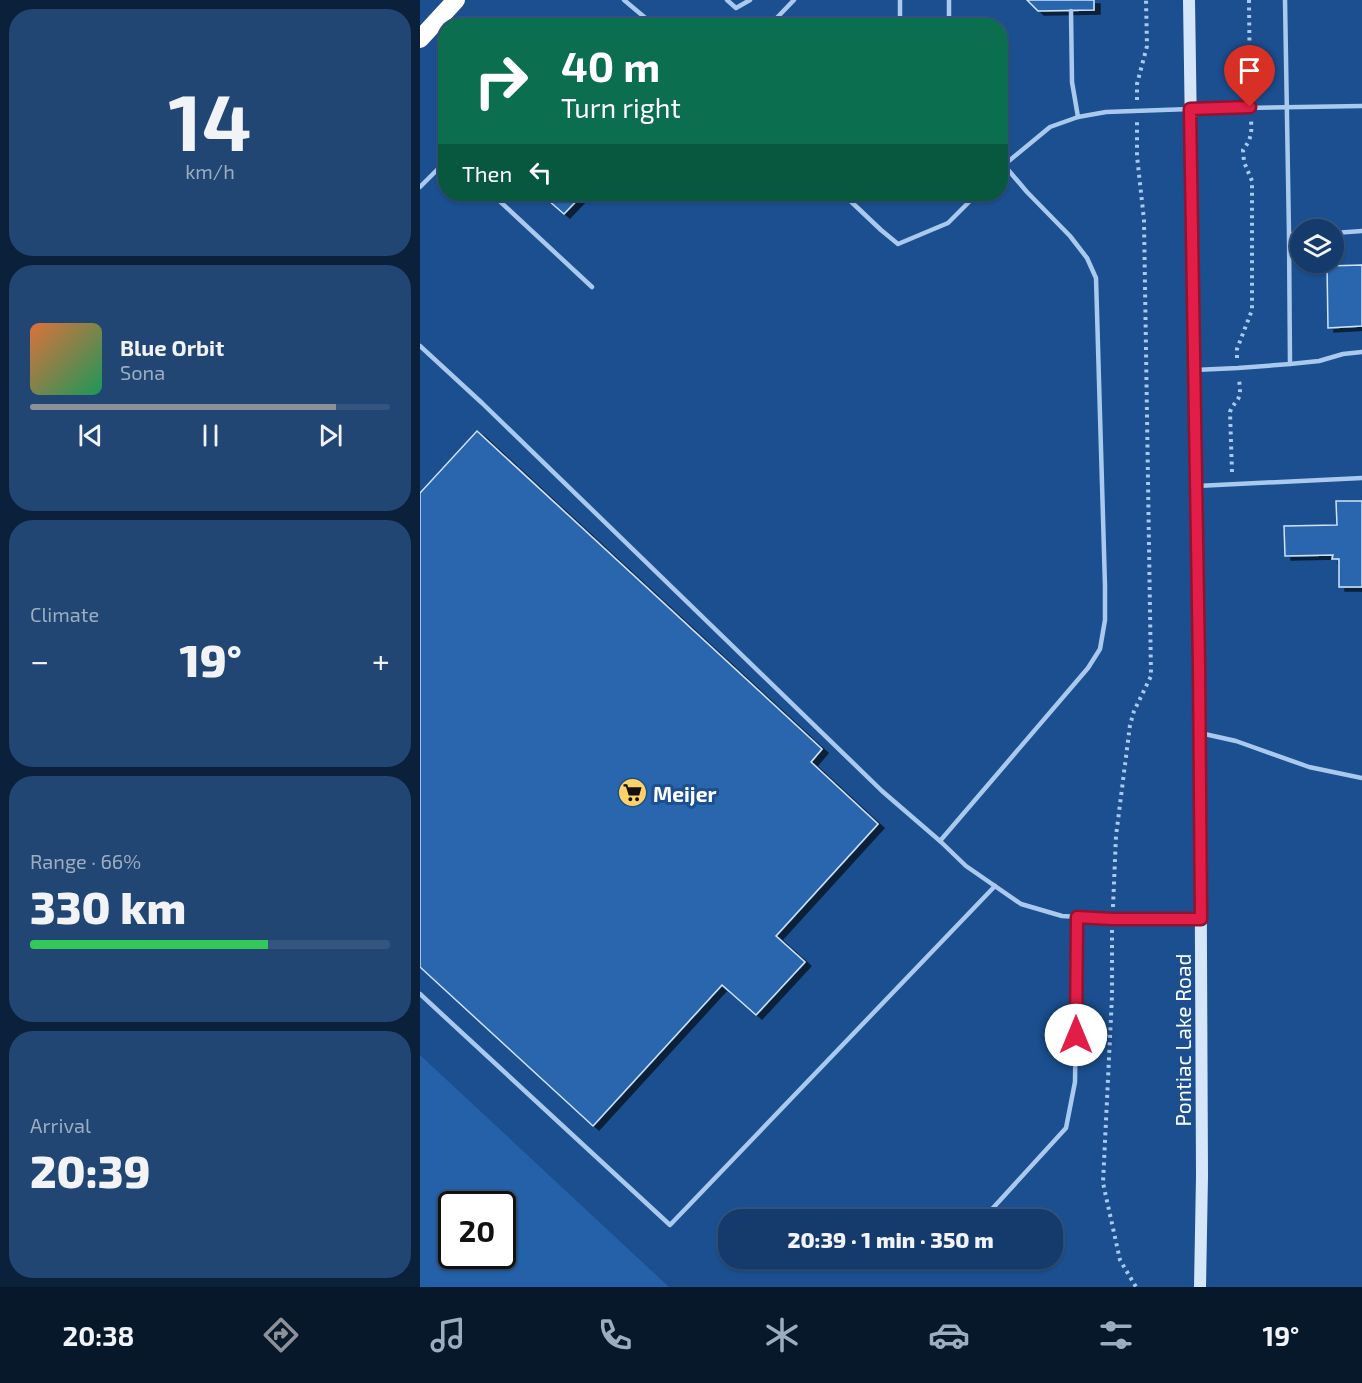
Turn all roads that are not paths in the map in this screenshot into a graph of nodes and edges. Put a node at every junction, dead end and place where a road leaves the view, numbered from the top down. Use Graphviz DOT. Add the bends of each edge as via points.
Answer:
graph roads {
  1 [pos="456,0"];
  2 [pos="624,0"];
  3 [pos="727,0"];
  4 [pos="750,0"];
  5 [pos="794,0"];
  6 [pos="900,0"];
  7 [pos="949,0"];
  8 [pos="1189,0"];
  9 [pos="1285,0"];
  10 [pos="1071,10"];
  11 [pos="439,18"];
  12 [pos="645,18"];
  13 [pos="777,18"];
  14 [pos="900,18"];
  15 [pos="950,18"];
  16 [pos="438,20"];
  17 [pos="420,39"];
  18 [pos="1287,106"];
  19 [pos="1362,106"];
  20 [pos="1190,109"];
  21 [pos="1078,117"];
  22 [pos="1008,162"];
  23 [pos="438,169"];
  24 [pos="1008,173"];
  25 [pos="420,188"];
  26 [pos="500,201"];
  27 [pos="850,201"];
  28 [pos="970,201"];
  29 [pos="1362,231"];
  30 [pos="1344,232"];
  31 [pos="1289,234"];
  32 [pos="592,287"];
  33 [pos="420,346"];
  34 [pos="1362,352"];
  35 [pos="1290,364"];
  36 [pos="1195,370"];
  37 [pos="1362,478"];
  38 [pos="1197,486"];
  39 [pos="1200,732"];
  40 [pos="1362,778"];
  41 [pos="940,841"];
  42 [pos="995,886"];
  43 [pos="1077,917"];
  44 [pos="1201,919"];
  45 [pos="420,994"];
  46 [pos="992,1209"];
  47 [pos="1200,1287"];
  1 -- 11 [label="highway"];
  2 -- 12 [label="lane"];
  3 -- 4 [label="lane" via="736,8"];
  5 -- 13 [label="lane"];
  6 -- 14 [label="lane"];
  7 -- 15 [label="lane"];
  8 -- 20 [label="main road, Pontiac Lake Road"];
  9 -- 18 [label="lane"];
  10 -- 21 [label="lane" via="1072,82"];
  16 -- 17 [label="highway"];
  18 -- 19 [label="lane"];
  18 -- 20 [label="lane"];
  18 -- 31 [label="lane"];
  20 -- 21 [label="lane"];
  20 -- 36 [label="main road, Pontiac Lake Road"];
  21 -- 22 [label="lane" via="1050,127"];
  23 -- 25 [label="lane"];
  24 -- 41 [label="lane" via="1070,236 1096,278 1105,620 1100,649 1088,668"];
  26 -- 32 [label="lane"];
  27 -- 28 [label="lane" via="898,244 948,223"];
  29 -- 30 [label="lane"];
  31 -- 35 [label="lane"];
  33 -- 41 [label="lane" via="882,791"];
  34 -- 35 [label="lane"];
  35 -- 36 [label="lane"];
  36 -- 38 [label="main road, Pontiac Lake Road"];
  37 -- 38 [label="lane"];
  38 -- 39 [label="main road, Pontiac Lake Road"];
  39 -- 40 [label="lane" via="1309,767"];
  39 -- 44 [label="main road, Pontiac Lake Road"];
  41 -- 42 [label="lane"];
  42 -- 43 [label="lane" via="1021,904"];
  42 -- 45 [label="lane" via="670,1225"];
  43 -- 44 [label="lane"];
  43 -- 46 [label="lane" via="1075,1082 1066,1128"];
  44 -- 47 [label="main road, Pontiac Lake Road"];
}
